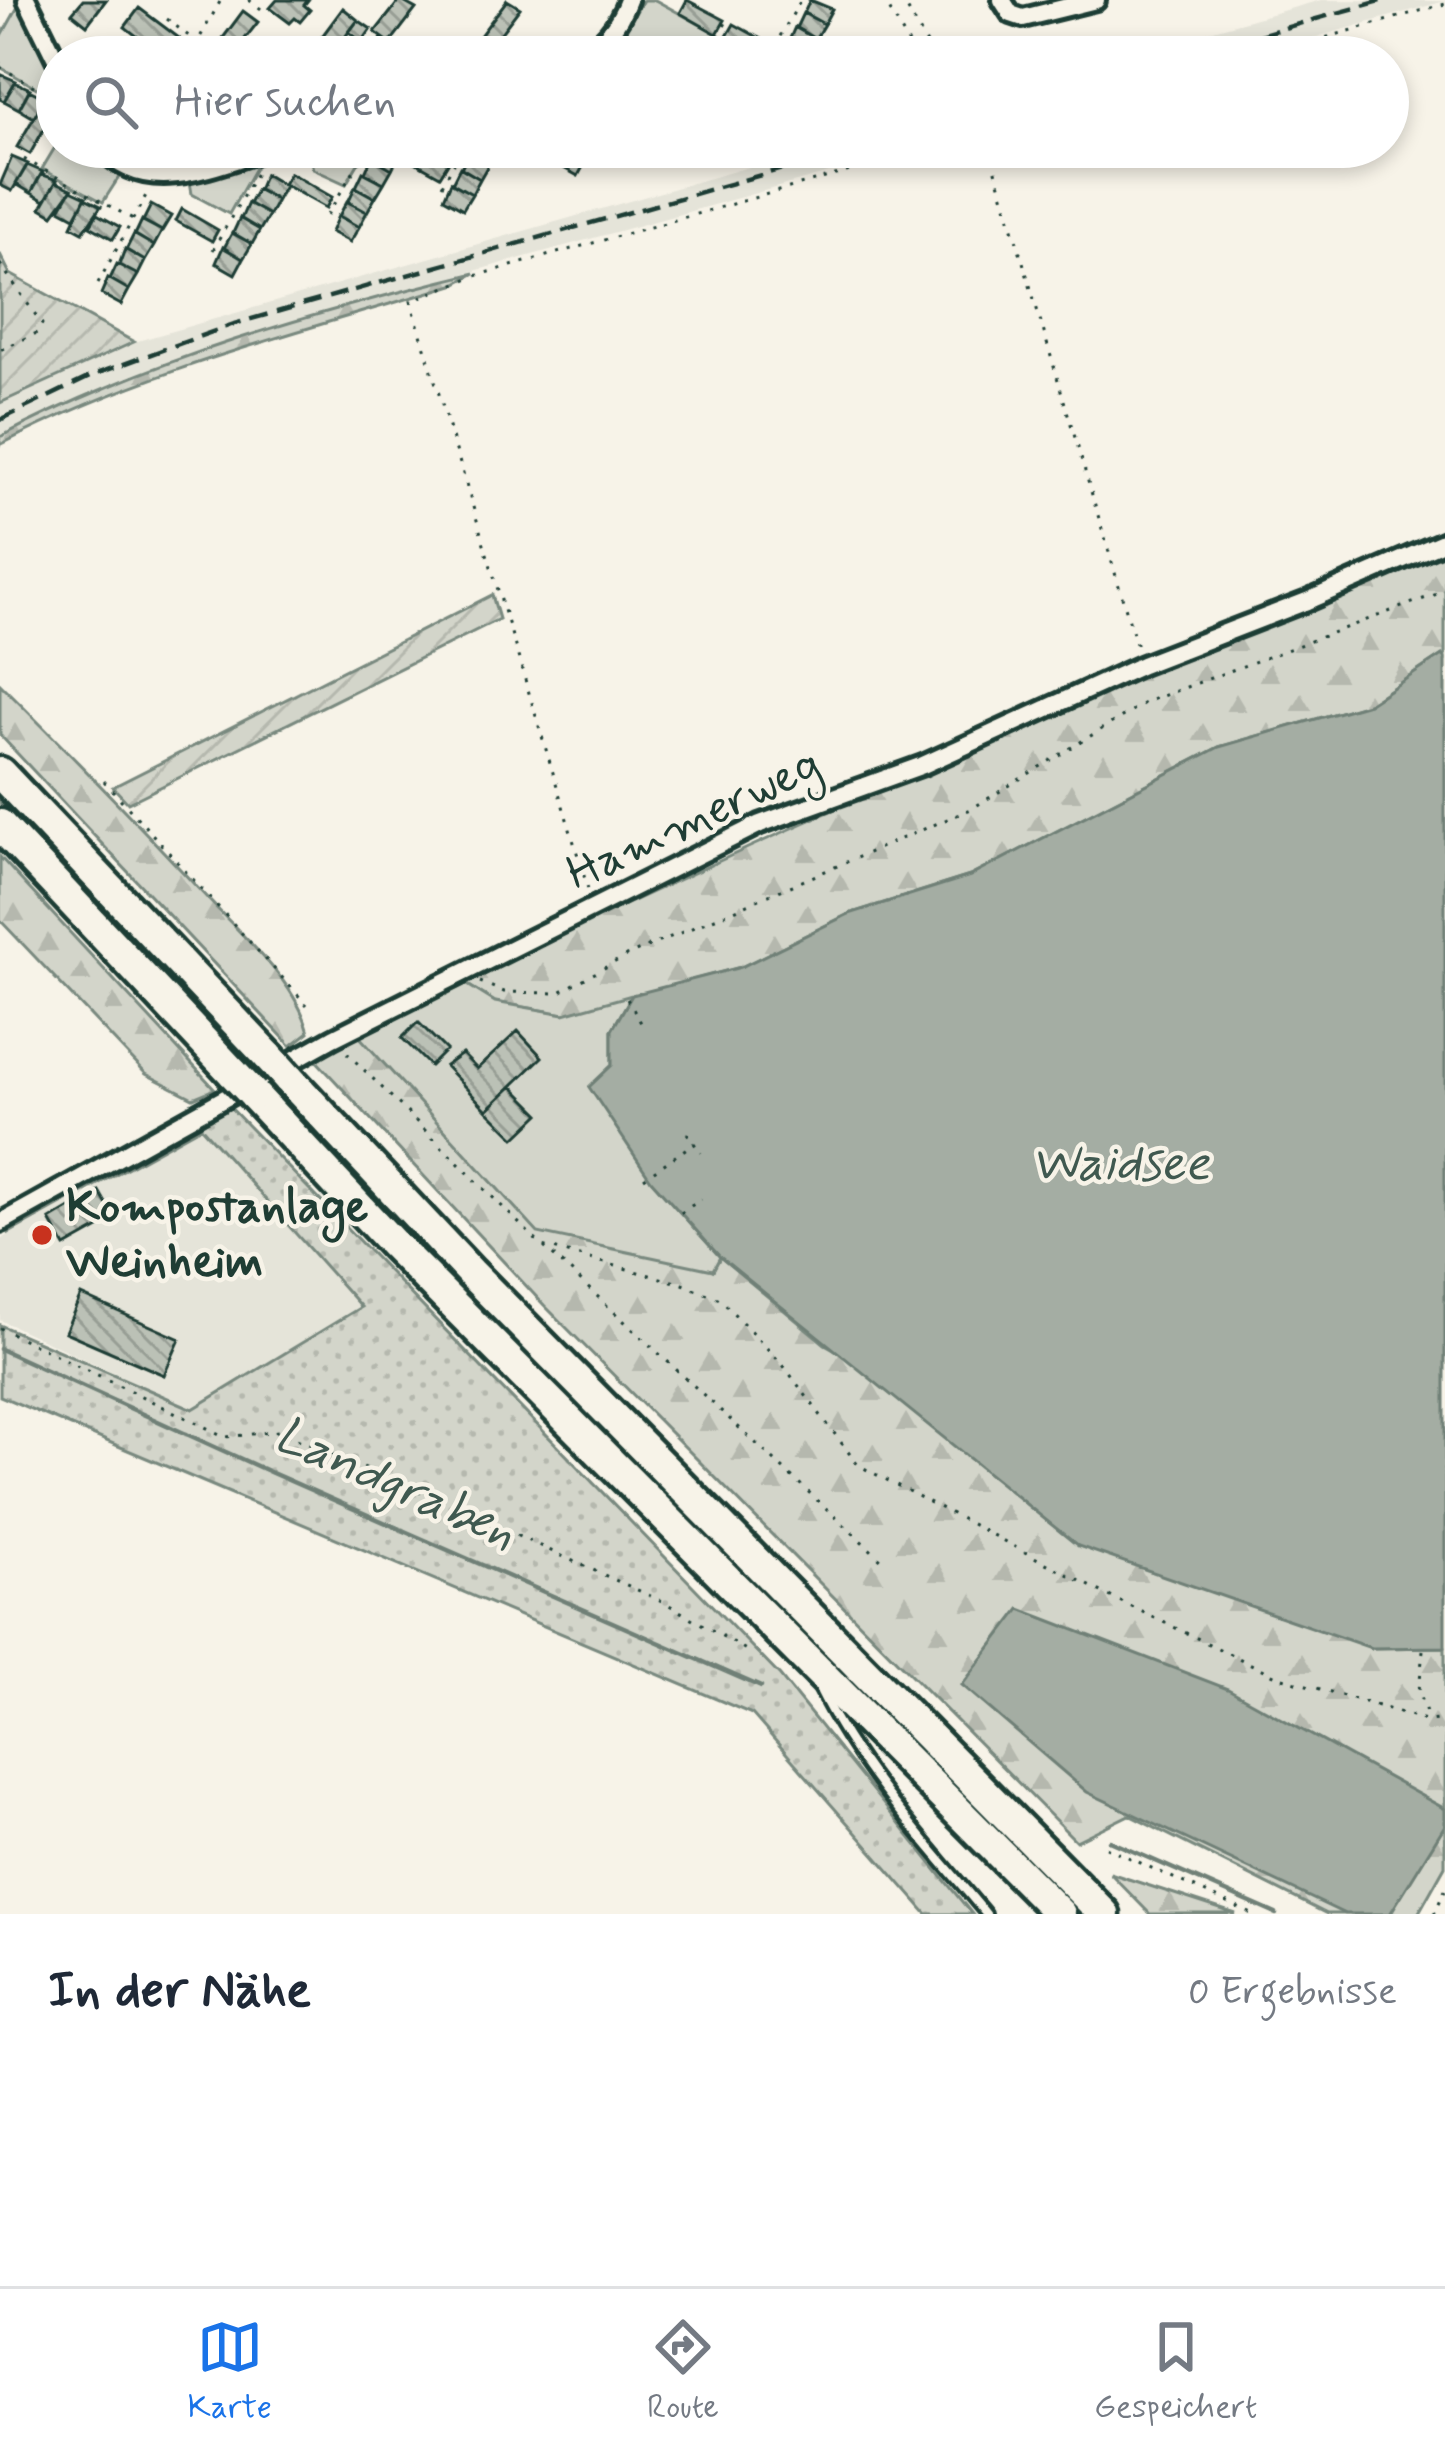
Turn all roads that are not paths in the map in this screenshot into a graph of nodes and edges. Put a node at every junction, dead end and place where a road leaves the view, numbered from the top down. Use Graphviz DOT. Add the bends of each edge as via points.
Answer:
graph roads {
  1 [pos="27,0"];
  2 [pos="628,0"];
  3 [pos="1001,0"];
  4 [pos="1096,0"];
  5 [pos="45,36"];
  6 [pos="607,36"];
  7 [pos="125,168"];
  8 [pos="203,168"];
  9 [pos="1445,541"];
  10 [pos="0,773"];
  11 [pos="0,825"];
  12 [pos="0,1222"];
  13 [pos="803,1657"];
  14 [pos="1080,1889"];
  15 [pos="986,1914"];
  16 [pos="1060,1914"];
  17 [pos="1104,1914"];
  18 [pos="1118,1914"];
  1 -- 5 [label="street"];
  2 -- 6 [label="street"];
  3 -- 4 [label="street" via="1023,18"];
  7 -- 8 [label="street" via="157,177"];
  9 -- 12 [label="street, Hammerweg" via="922,764 760,824 333,1038"];
  10 -- 14 [label="highway" via="488,1290"];
  11 -- 13 [label="highway" via="394,1245"];
  13 -- 15 [label="lane" via="837,1725"];
  13 -- 16 [label="highway"];
  14 -- 17 [label="highway"];
  14 -- 18 [label="lane"];
}
